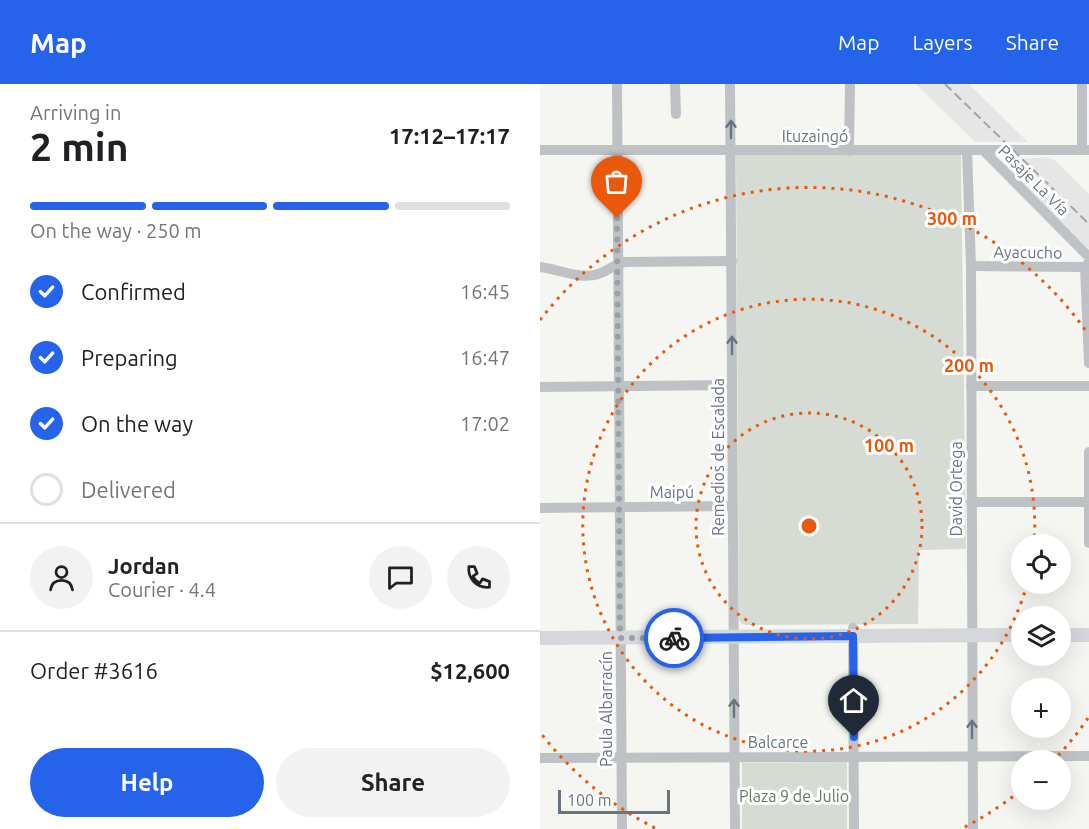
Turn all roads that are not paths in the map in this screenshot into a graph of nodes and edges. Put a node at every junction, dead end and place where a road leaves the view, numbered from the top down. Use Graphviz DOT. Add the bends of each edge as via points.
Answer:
graph roads {
  1 [pos="617,84"];
  2 [pos="675,84"];
  3 [pos="730,84"];
  4 [pos="850,84"];
  5 [pos="1082,84"];
  6 [pos="676,114"];
  7 [pos="540,150"];
  8 [pos="617,150"];
  9 [pos="731,150"];
  10 [pos="967,150"];
  11 [pos="983,150"];
  12 [pos="1085,150"];
  13 [pos="849,151"];
  14 [pos="732,261"];
  15 [pos="1088,262"];
  16 [pos="617,264"];
  17 [pos="971,266"];
  18 [pos="540,267"];
  19 [pos="1089,363"];
  20 [pos="732,385"];
  21 [pos="618,386"];
  22 [pos="971,386"];
  23 [pos="1089,386"];
  24 [pos="540,387"];
  25 [pos="1089,452"];
  26 [pos="971,502"];
  27 [pos="1089,502"];
  28 [pos="733,506"];
  29 [pos="620,507"];
  30 [pos="540,508"];
  31 [pos="1089,543"];
  32 [pos="1089,626"];
  33 [pos="1071,627"];
  34 [pos="1011,628"];
  35 [pos="540,630"];
  36 [pos="972,631"];
  37 [pos="853,632"];
  38 [pos="734,633"];
  39 [pos="620,634"];
  40 [pos="1011,634"];
  41 [pos="1071,635"];
  42 [pos="1089,635"];
  43 [pos="540,639"];
  44 [pos="972,756"];
  45 [pos="1089,756"];
  46 [pos="735,757"];
  47 [pos="854,757"];
  48 [pos="540,758"];
  49 [pos="621,758"];
  50 [pos="621,829"];
  51 [pos="735,829"];
  52 [pos="854,829"];
  53 [pos="973,829"];
  1 -- 8 [label="street, Paula Albarracín"];
  2 -- 6 [label="street"];
  9 -- 3 [label="street, Remedios de Escalada, one-way"];
  4 -- 13 [label="street"];
  5 -- 12 [label="street"];
  7 -- 8 [label="street, Ituzaingó"];
  8 -- 9 [label="street, Ituzaingó"];
  8 -- 16 [label="street, Paula Albarracín"];
  9 -- 13 [label="street, Ituzaingó"];
  9 -- 14 [label="street, Remedios de Escalada"];
  10 -- 11 [label="street, Ituzaingó"];
  10 -- 13 [label="street, Ituzaingó"];
  10 -- 17 [label="street, David Ortega"];
  11 -- 12 [label="street, Ituzaingó"];
  11 -- 15 [label="street, Pasaje La Vía"];
  14 -- 16 [label="street"];
  20 -- 14 [label="street, Remedios de Escalada, one-way"];
  15 -- 17 [label="street, Ayacucho"];
  15 -- 19 [label="street"];
  16 -- 18 [label="street" via="589,276"];
  16 -- 21 [label="street, Paula Albarracín"];
  17 -- 22 [label="street, David Ortega"];
  20 -- 21 [label="street"];
  20 -- 28 [label="street, Remedios de Escalada"];
  21 -- 24 [label="street"];
  21 -- 29 [label="street, Paula Albarracín"];
  22 -- 23 [label="street"];
  22 -- 26 [label="street, David Ortega"];
  25 -- 27 [label="street"];
  26 -- 27 [label="street"];
  26 -- 36 [label="street, David Ortega"];
  27 -- 31 [label="street"];
  28 -- 29 [label="street, Maipú"];
  28 -- 38 [label="street, Remedios de Escalada"];
  29 -- 30 [label="street, Maipú"];
  29 -- 39 [label="street, Paula Albarracín"];
  32 -- 33 [label="main road"];
  34 -- 36 [label="main road"];
  35 -- 39 [label="main road"];
  36 -- 37 [label="main road"];
  36 -- 40 [label="main road"];
  44 -- 36 [label="street, David Ortega, one-way"];
  37 -- 38 [label="main road"];
  37 -- 47 [label="street"];
  38 -- 39 [label="main road"];
  46 -- 38 [label="street, Remedios de Escalada, one-way"];
  39 -- 43 [label="main road"];
  39 -- 49 [label="street, Paula Albarracín"];
  41 -- 42 [label="main road"];
  44 -- 45 [label="street, Balcarce"];
  44 -- 47 [label="street, Balcarce"];
  44 -- 53 [label="street, David Ortega"];
  46 -- 47 [label="street, Balcarce"];
  46 -- 49 [label="street, Balcarce"];
  46 -- 51 [label="street, Remedios de Escalada"];
  47 -- 52 [label="street"];
  48 -- 49 [label="street, Balcarce"];
  49 -- 50 [label="street, Paula Albarracín"];
}
